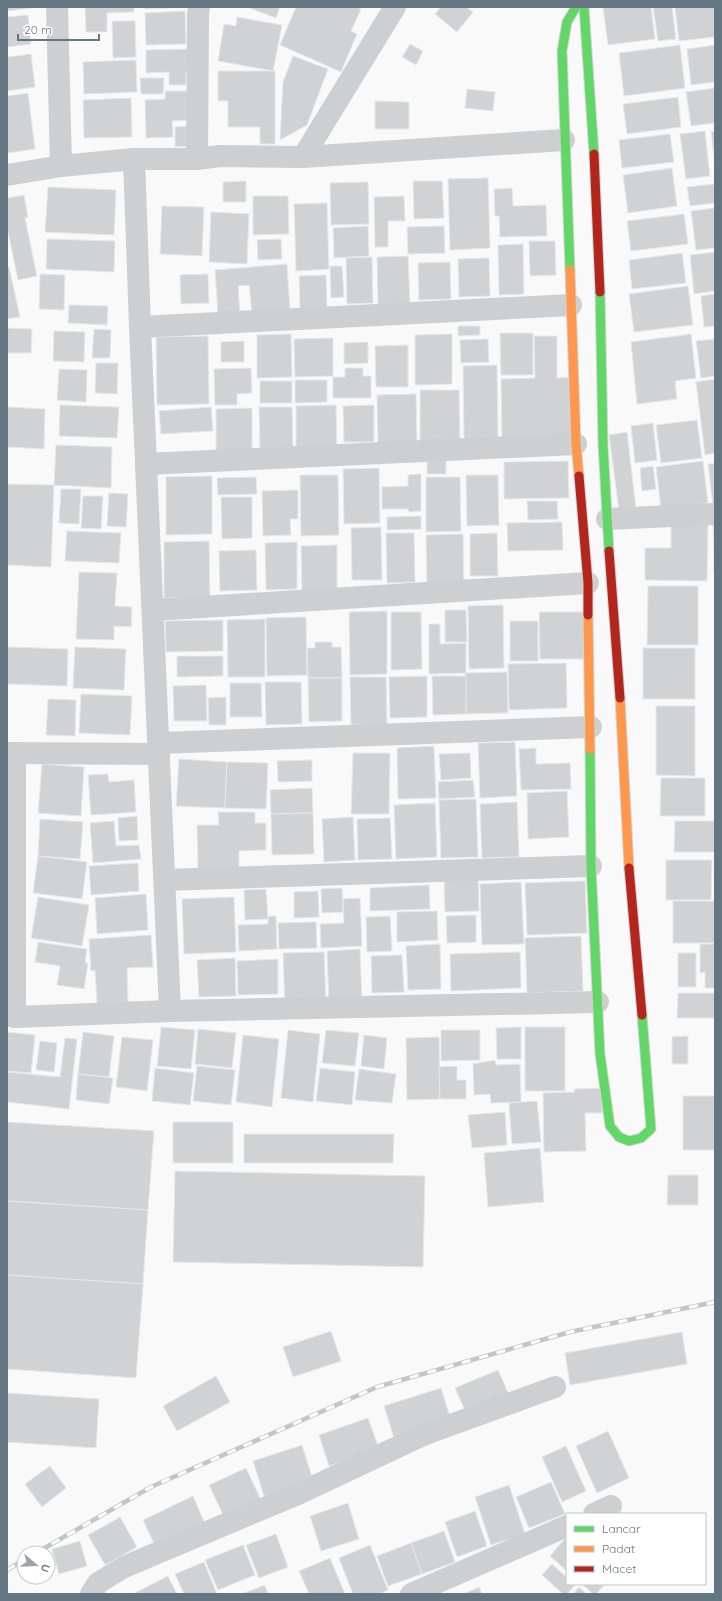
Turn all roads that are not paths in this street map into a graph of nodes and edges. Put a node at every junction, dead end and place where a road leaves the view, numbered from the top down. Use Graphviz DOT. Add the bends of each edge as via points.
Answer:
graph roads {
  1 [pos="57,7"];
  2 [pos="199,7"];
  3 [pos="395,7"];
  4 [pos="576,7"];
  5 [pos="584,7"];
  6 [pos="564,140"];
  7 [pos="304,157"];
  8 [pos="134,159"];
  9 [pos="198,159"];
  10 [pos="61,166"];
  11 [pos="7,175"];
  12 [pos="571,305"];
  13 [pos="140,327"];
  14 [pos="576,444"];
  15 [pos="146,464"];
  16 [pos="715,514"];
  17 [pos="607,519"];
  18 [pos="588,583"];
  19 [pos="153,610"];
  20 [pos="590,727"];
  21 [pos="159,748"];
  22 [pos="11,753"];
  23 [pos="591,866"];
  24 [pos="166,880"];
  25 [pos="598,1002"];
  26 [pos="170,1011"];
  27 [pos="11,1016"];
  28 [pos="555,1387"];
  29 [pos="566,1526"];
  30 [pos="91,1594"];
  31 [pos="411,1594"];
  1 -- 10 [label="street"];
  2 -- 9 [label="street"];
  3 -- 7 [label="street"];
  4 -- 6 [label="street" via="569,15 562,51"];
  5 -- 17 [label="street" via="594,141"];
  6 -- 7 [label="street"];
  6 -- 12 [label="street"];
  7 -- 9 [label="street" via="220,156"];
  8 -- 9 [label="street"];
  8 -- 10 [label="street"];
  8 -- 13 [label="street"];
  10 -- 11 [label="street"];
  12 -- 13 [label="street"];
  12 -- 14 [label="street"];
  13 -- 15 [label="street"];
  14 -- 15 [label="street"];
  14 -- 18 [label="street"];
  15 -- 19 [label="street"];
  16 -- 17 [label="street"];
  17 -- 25 [label="street" via="629,865 651,1129 646,1136 635,1141 623,1140 614,1134 610,1126 600,1054"];
  18 -- 19 [label="street"];
  18 -- 20 [label="street"];
  19 -- 21 [label="street"];
  20 -- 21 [label="street"];
  20 -- 23 [label="street"];
  21 -- 22 [label="street" via="102,752"];
  21 -- 24 [label="street"];
  22 -- 27 [label="street"];
  23 -- 24 [label="street"];
  23 -- 25 [label="street"];
  24 -- 26 [label="street"];
  25 -- 26 [label="street"];
  26 -- 27 [label="street"];
  28 -- 30 [label="street" via="423,1435 300,1493 124,1567 98,1583"];
  29 -- 31 [label="street"];
}
